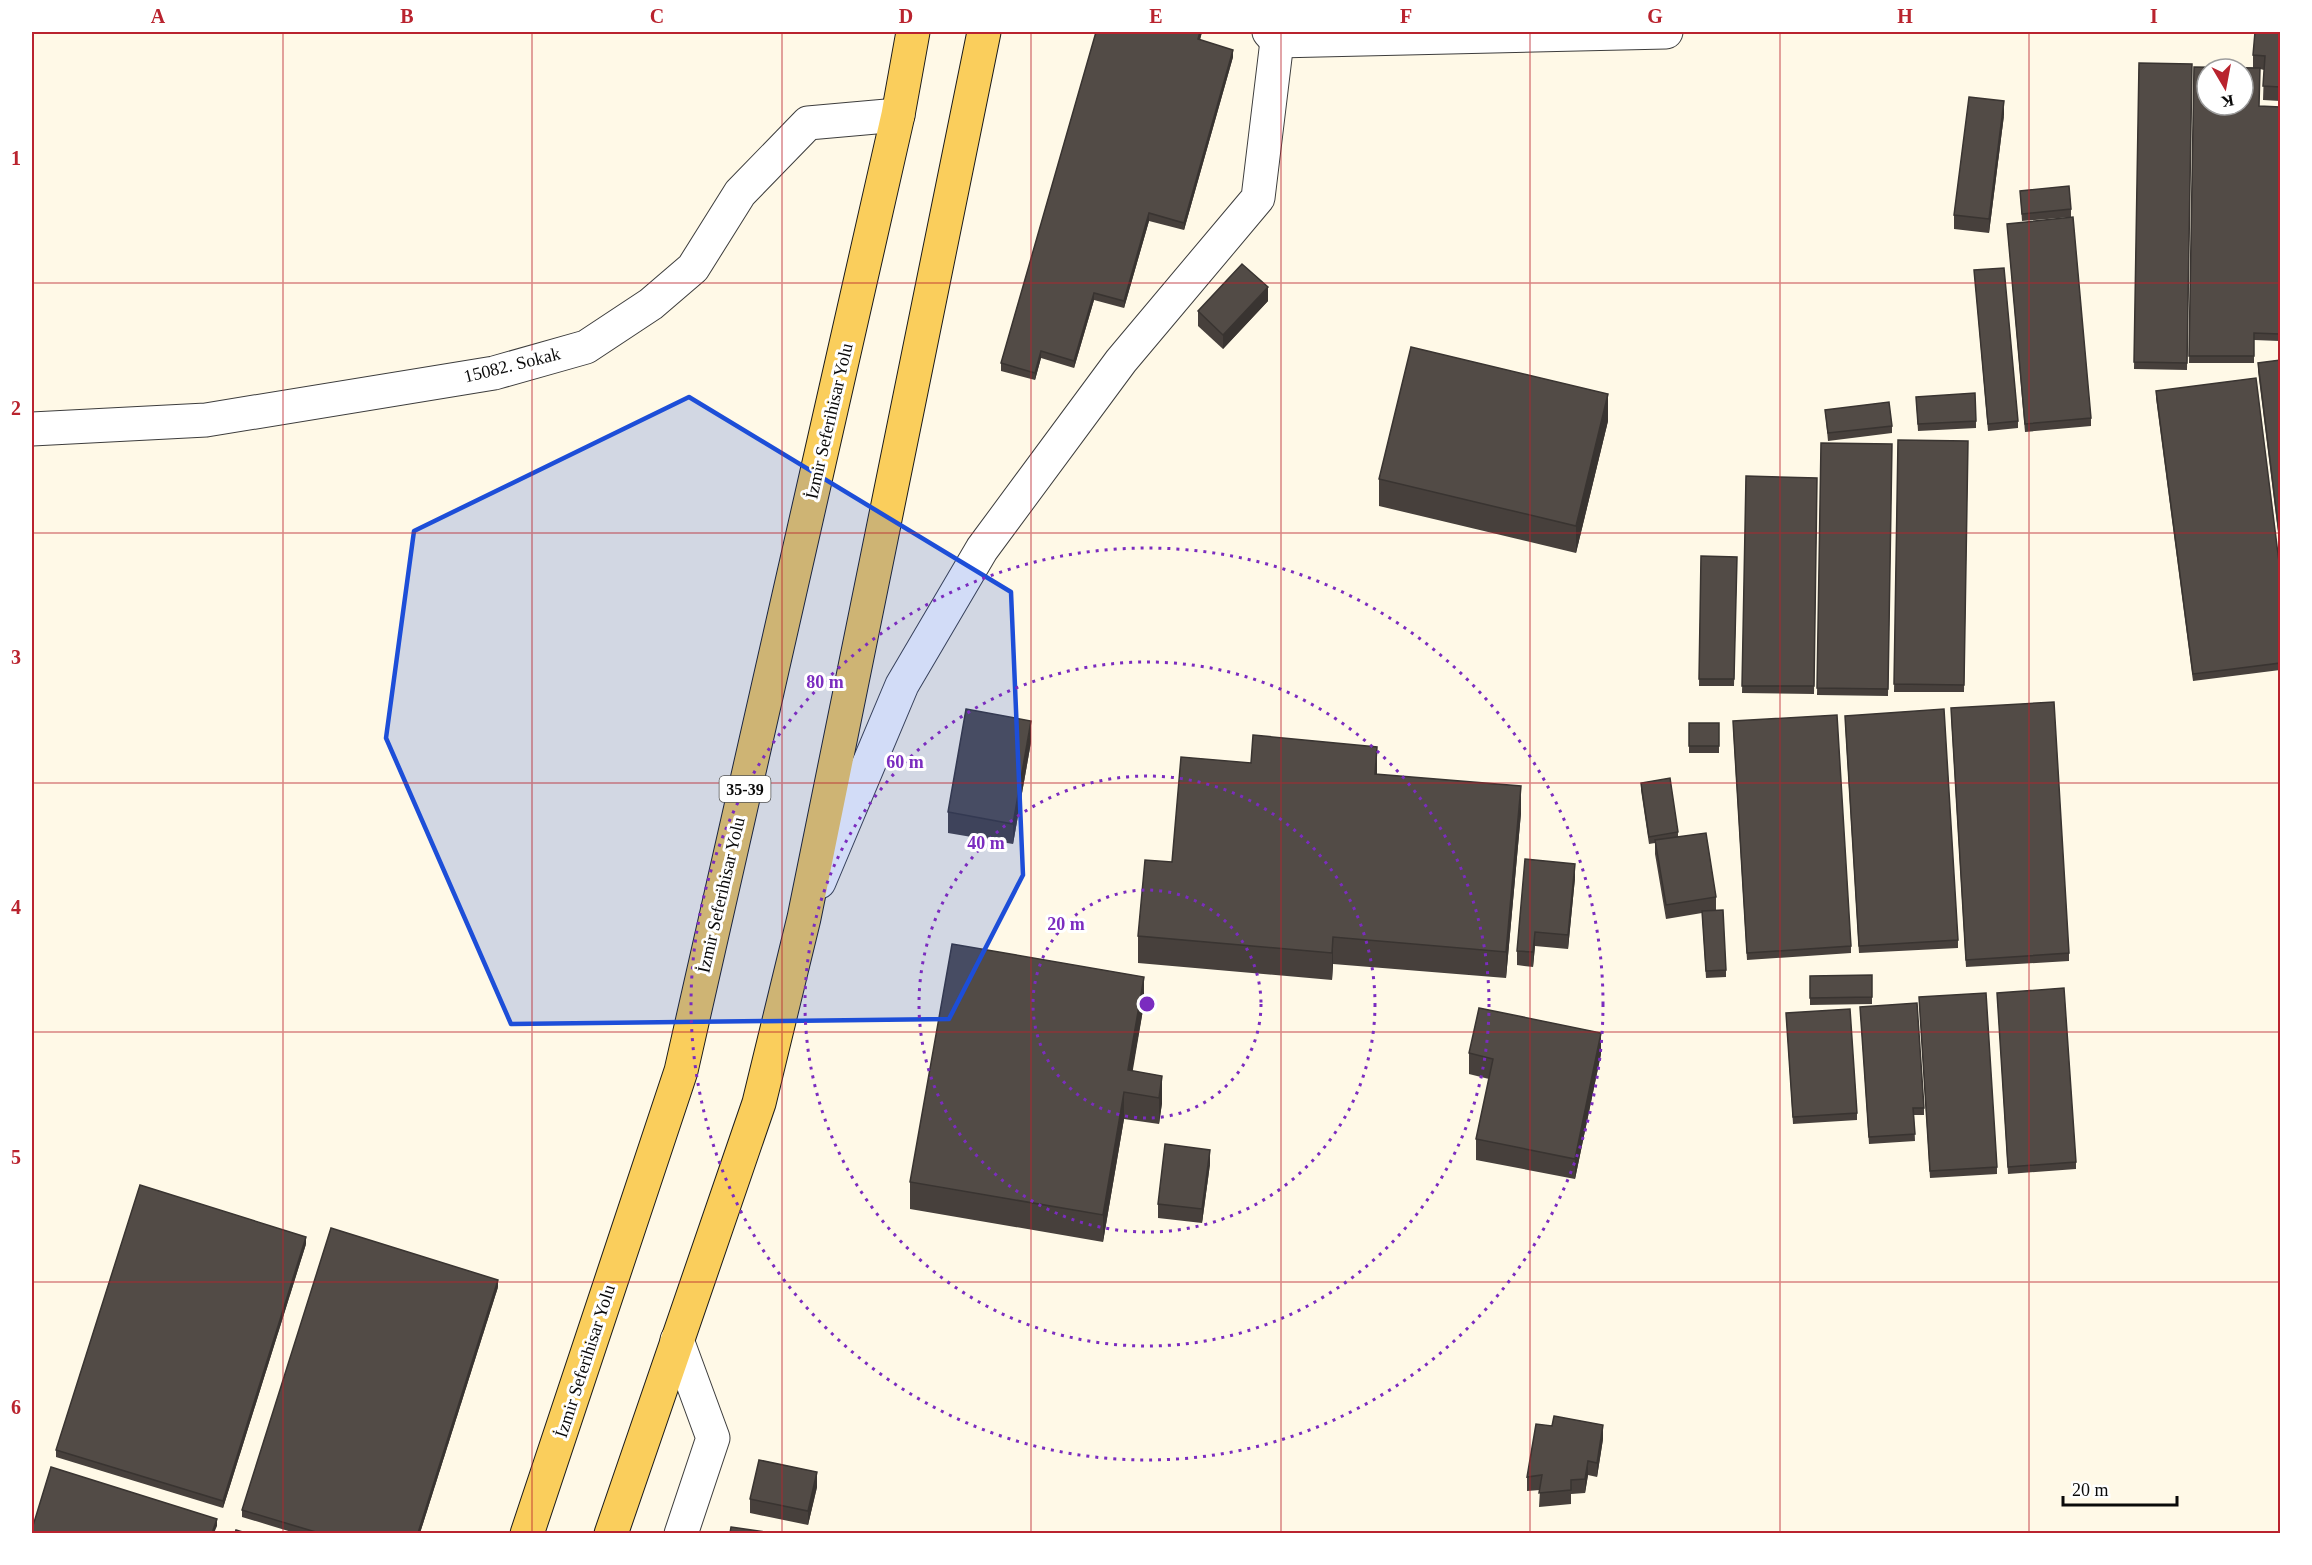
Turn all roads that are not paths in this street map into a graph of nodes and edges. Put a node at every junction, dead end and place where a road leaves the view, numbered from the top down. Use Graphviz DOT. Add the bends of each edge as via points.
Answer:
graph roads {
  1 [pos="913,32"];
  2 [pos="984,32"];
  3 [pos="1666,32"];
  4 [pos="1273,36"];
  5 [pos="898,114"];
  6 [pos="32,429"];
  7 [pos="804,918"];
  8 [pos="677,1340"];
  9 [pos="527,1533"];
  10 [pos="611,1533"];
  11 [pos="681,1533"];
  1 -- 5 [label="main road, İzmir Seferihisar Yolu / 35-39"];
  2 -- 7 [label="main road"];
  3 -- 4 [label="street"];
  4 -- 7 [label="street" via="1258,198 1121,361 982,549 902,685"];
  5 -- 6 [label="street, 15082. Sokak" via="808,123 740,193 693,267 651,304 586,347 494,373 206,420"];
  5 -- 9 [label="main road, İzmir Seferihisar Yolu / 35-39" via="681,1071"];
  7 -- 8 [label="main road" via="759,1103"];
  8 -- 10 [label="main road"];
  8 -- 11 [label="street" via="713,1438"];
}
